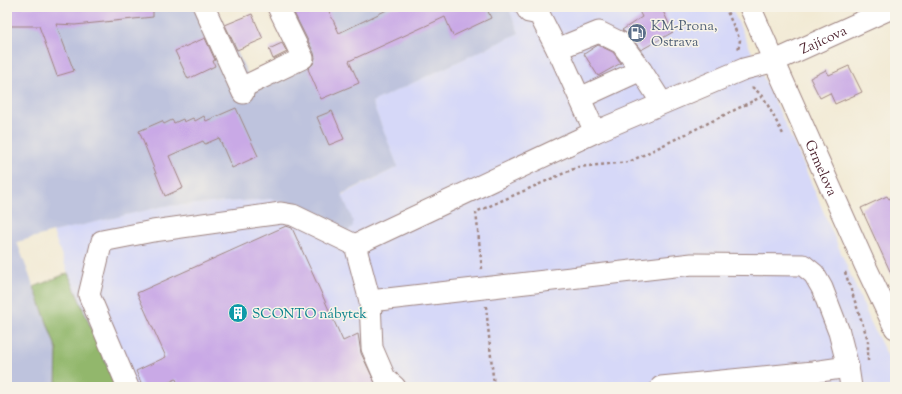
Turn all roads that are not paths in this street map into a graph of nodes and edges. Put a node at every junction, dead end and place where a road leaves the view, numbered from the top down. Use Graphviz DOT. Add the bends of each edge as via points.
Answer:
graph roads {
  1 [pos="204,7"];
  2 [pos="278,7"];
  3 [pos="526,7"];
  4 [pos="750,7"];
  5 [pos="894,7"];
  6 [pos="557,49"];
  7 [pos="775,61"];
  8 [pos="641,70"];
  9 [pos="580,98"];
  10 [pos="662,103"];
  11 [pos="594,132"];
  12 [pos="355,245"];
  13 [pos="370,301"];
  14 [pos="895,328"];
  15 [pos="858,367"];
  16 [pos="128,387"];
  17 [pos="395,387"];
  18 [pos="661,387"];
  19 [pos="851,387"];
  1 -- 2 [label="street" via="242,91 303,58"];
  3 -- 6 [label="street" via="529,12 539,14"];
  4 -- 7 [label="street, Grmelova"];
  5 -- 7 [label="street, Zajícova"];
  6 -- 8 [label="street" via="599,32 621,43"];
  6 -- 9 [label="street"];
  7 -- 10 [label="street, Zajícova" via="744,69"];
  7 -- 14 [label="street, Grmelova"];
  8 -- 9 [label="street"];
  8 -- 10 [label="street"];
  9 -- 11 [label="street"];
  10 -- 11 [label="street, Zajícova"];
  11 -- 12 [label="street, Zajícova"];
  12 -- 13 [label="street"];
  12 -- 16 [label="street" via="292,215 281,213 102,241 89,295"];
  13 -- 15 [label="street" via="692,264 803,265 814,274 822,288 839,332"];
  13 -- 17 [label="street" via="372,348 385,378"];
  15 -- 18 [label="street"];
  15 -- 19 [label="street"];
}
